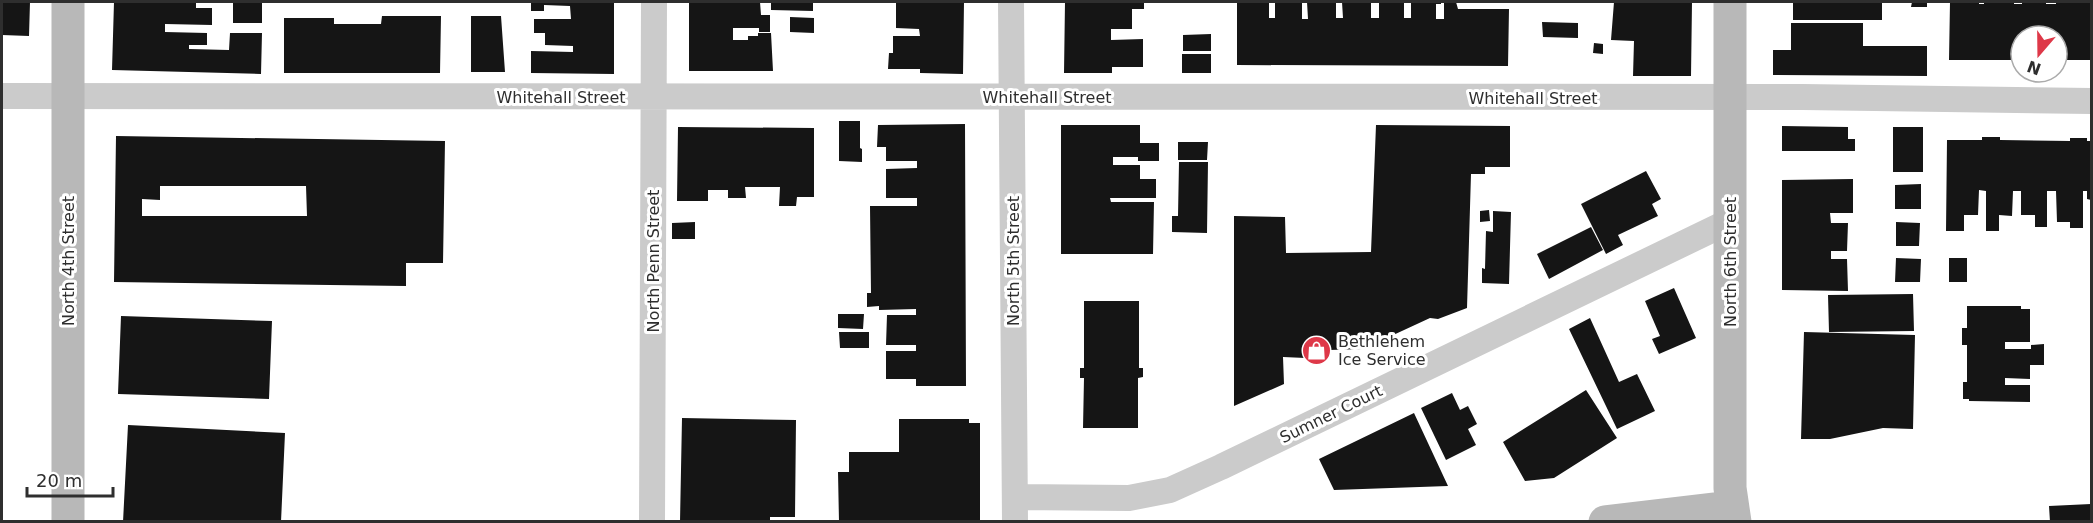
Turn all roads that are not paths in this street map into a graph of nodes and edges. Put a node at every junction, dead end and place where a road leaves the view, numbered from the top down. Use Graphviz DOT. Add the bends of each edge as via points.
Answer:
graph roads {
  1 [pos="68,2"];
  2 [pos="654,2"];
  3 [pos="1011,2"];
  4 [pos="1730,2"];
  5 [pos="2,96"];
  6 [pos="67,96"];
  7 [pos="653,97"];
  8 [pos="1012,97"];
  9 [pos="1730,98"];
  10 [pos="2091,100"];
  11 [pos="1730,220"];
  12 [pos="1015,509"];
  13 [pos="1733,514"];
  14 [pos="68,522"];
  15 [pos="652,522"];
  16 [pos="1605,522"];
  1 -- 6 [label="street, North 4th Street"];
  2 -- 7 [label="street, North Penn Street"];
  3 -- 8 [label="street, North 5th Street"];
  4 -- 9 [label="street, North 6th Street"];
  5 -- 6 [label="street, Whitehall Street"];
  6 -- 7 [label="street, Whitehall Street"];
  6 -- 14 [label="street, North 4th Street"];
  7 -- 8 [label="street, Whitehall Street"];
  7 -- 15 [label="street, North Penn Street"];
  8 -- 9 [label="street, Whitehall Street"];
  8 -- 12 [label="street, North 5th Street"];
  9 -- 10 [label="street, Whitehall Street"];
  9 -- 11 [label="street, North 6th Street"];
  11 -- 12 [label="street, Sumner Court" via="1170,490"];
  11 -- 13 [label="street, North 6th Street"];
  13 -- 16 [label="street"];
}
